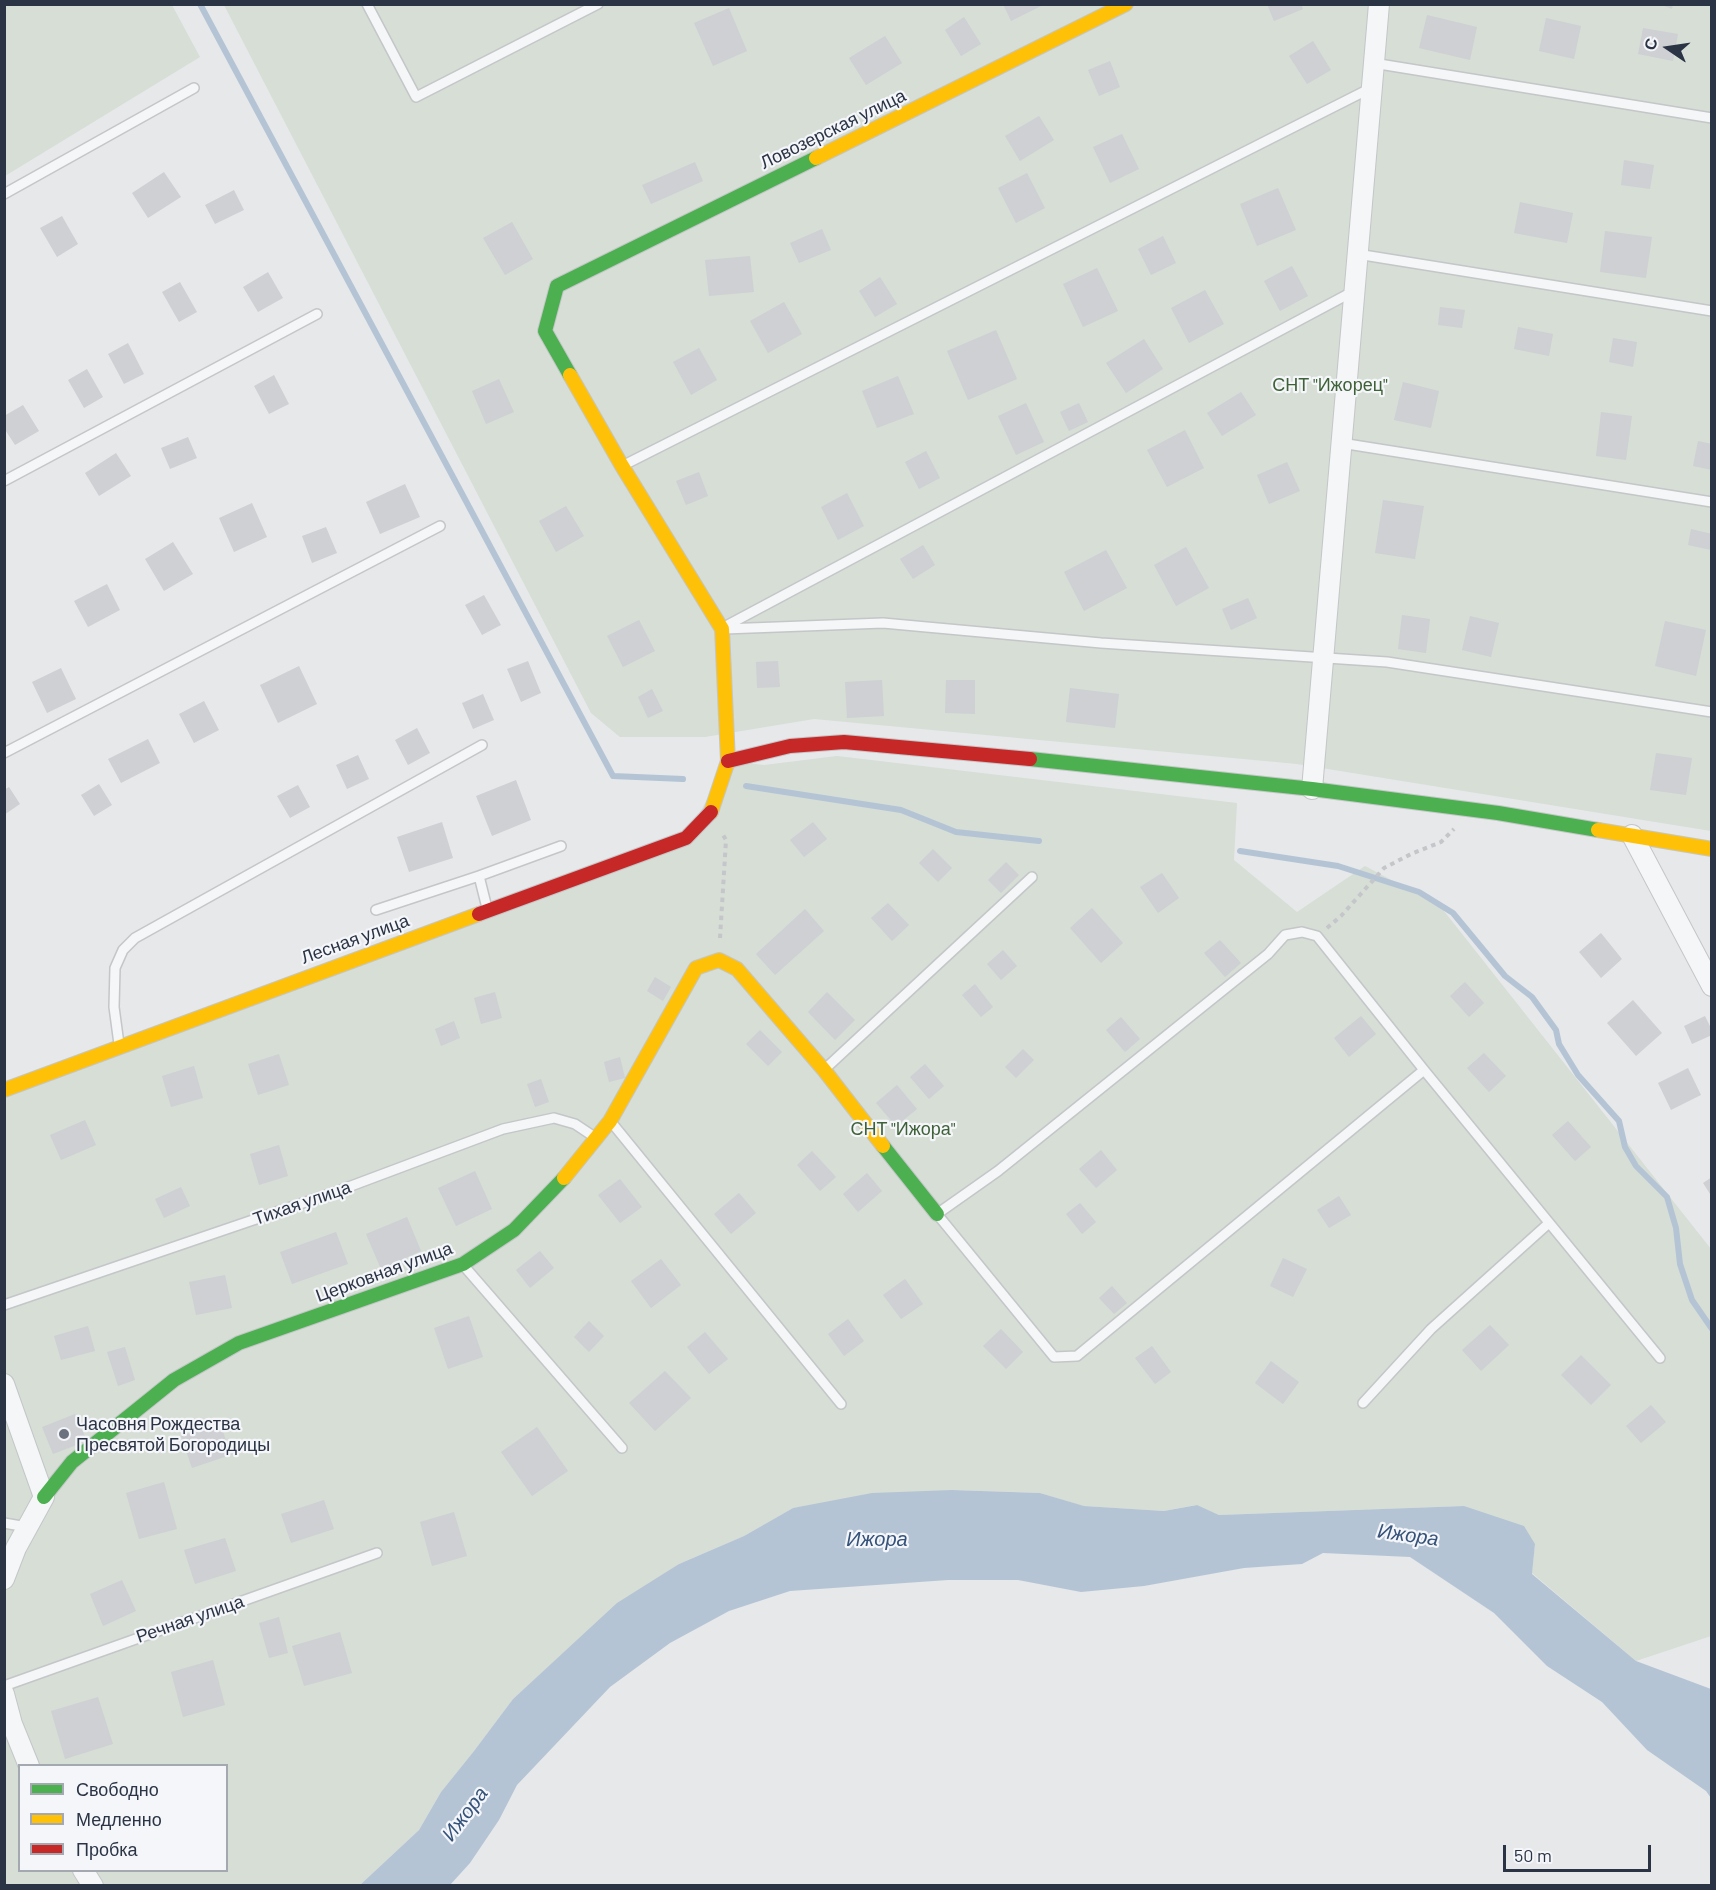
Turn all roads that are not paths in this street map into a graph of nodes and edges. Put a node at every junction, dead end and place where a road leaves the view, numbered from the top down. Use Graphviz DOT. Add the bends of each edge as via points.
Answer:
graph roads {
  1 [pos="367,4"];
  2 [pos="598,4"];
  3 [pos="1125,4"];
  4 [pos="1379,4"];
  5 [pos="1373,63"];
  6 [pos="194,88"];
  7 [pos="1371,88"];
  8 [pos="1712,118"];
  9 [pos="4,194"];
  10 [pos="1357,254"];
  11 [pos="1354,291"];
  12 [pos="1712,311"];
  13 [pos="317,314"];
  14 [pos="1341,443"];
  15 [pos="622,466"];
  16 [pos="4,481"];
  17 [pos="1712,502"];
  18 [pos="440,526"];
  19 [pos="722,629"];
  20 [pos="1323,659"];
  21 [pos="1712,712"];
  22 [pos="482,745"];
  23 [pos="4,753"];
  24 [pos="728,761"];
  25 [pos="1312,789"];
  26 [pos="1632,835"];
  27 [pos="561,846"];
  28 [pos="1712,849"];
  29 [pos="479,876"];
  30 [pos="1032,877"];
  31 [pos="376,910"];
  32 [pos="488,910"];
  33 [pos="1712,986"];
  34 [pos="119,1046"];
  35 [pos="824,1070"];
  36 [pos="1424,1070"];
  37 [pos="4,1090"];
  38 [pos="610,1121"];
  39 [pos="596,1138"];
  40 [pos="938,1214"];
  41 [pos="1550,1223"];
  42 [pos="462,1264"];
  43 [pos="4,1305"];
  44 [pos="1660,1358"];
  45 [pos="4,1384"];
  46 [pos="1363,1403"];
  47 [pos="841,1404"];
  48 [pos="622,1448"];
  49 [pos="44,1497"];
  50 [pos="4,1522"];
  51 [pos="27,1527"];
  52 [pos="377,1553"];
  53 [pos="4,1579"];
  54 [pos="4,1686"];
  55 [pos="4,1694"];
  56 [pos="27,1764"];
  57 [pos="84,1872"];
  58 [pos="93,1886"];
  1 -- 2 [label="lane" via="416,97"];
  3 -- 15 [label="street, Ловозерская улица" via="557,286 545,331"];
  4 -- 5 [label="street"];
  5 -- 7 [label="street"];
  5 -- 8 [label="lane"];
  6 -- 9 [label="lane"];
  7 -- 10 [label="street"];
  7 -- 15 [label="lane"];
  10 -- 11 [label="street"];
  10 -- 12 [label="lane"];
  11 -- 14 [label="street"];
  11 -- 19 [label="lane"];
  13 -- 16 [label="lane"];
  14 -- 17 [label="lane"];
  14 -- 20 [label="street"];
  15 -- 19 [label="street"];
  18 -- 23 [label="lane"];
  19 -- 20 [label="lane" via="883,622"];
  19 -- 24 [label="street"];
  20 -- 21 [label="lane" via="1387,662"];
  20 -- 25 [label="street"];
  22 -- 34 [label="lane" via="135,938 123,950 115,968"];
  24 -- 25 [label="street" via="790,746 844,742"];
  24 -- 32 [label="street, Лесная улица" via="711,813 686,838"];
  25 -- 26 [label="street" via="1466,808"];
  26 -- 28 [label="street"];
  26 -- 33 [label="street"];
  27 -- 29 [label="lane"];
  29 -- 31 [label="lane"];
  29 -- 32 [label="lane"];
  30 -- 35 [label="lane"];
  32 -- 34 [label="street, Лесная улица"];
  34 -- 37 [label="street, Лесная улица"];
  35 -- 38 [label="street, Церковная улица" via="737,969 718,960 696,968"];
  35 -- 40 [label="street"];
  36 -- 40 [label="lane" via="1317,936 1302,932 1285,935 1268,954 998,1171"];
  36 -- 40 [label="lane" via="1077,1356 1054,1357"];
  36 -- 41 [label="lane"];
  38 -- 39 [label="street, Церковная улица"];
  38 -- 47 [label="lane"];
  39 -- 42 [label="street, Церковная улица" via="562,1181 514,1230"];
  39 -- 43 [label="lane, Тихая улица" via="575,1124 554,1118 503,1129 335,1192"];
  41 -- 44 [label="lane"];
  41 -- 46 [label="lane" via="1431,1329"];
  42 -- 48 [label="lane"];
  42 -- 49 [label="street, Церковная улица" via="239,1343 174,1380 120,1422 72,1462"];
  45 -- 49 [label="street"];
  49 -- 51 [label="street"];
  50 -- 51 [label="lane"];
  51 -- 53 [label="street"];
  52 -- 54 [label="lane, Речная улица"];
  55 -- 56 [label="street"];
  57 -- 58 [label="street"];
}
